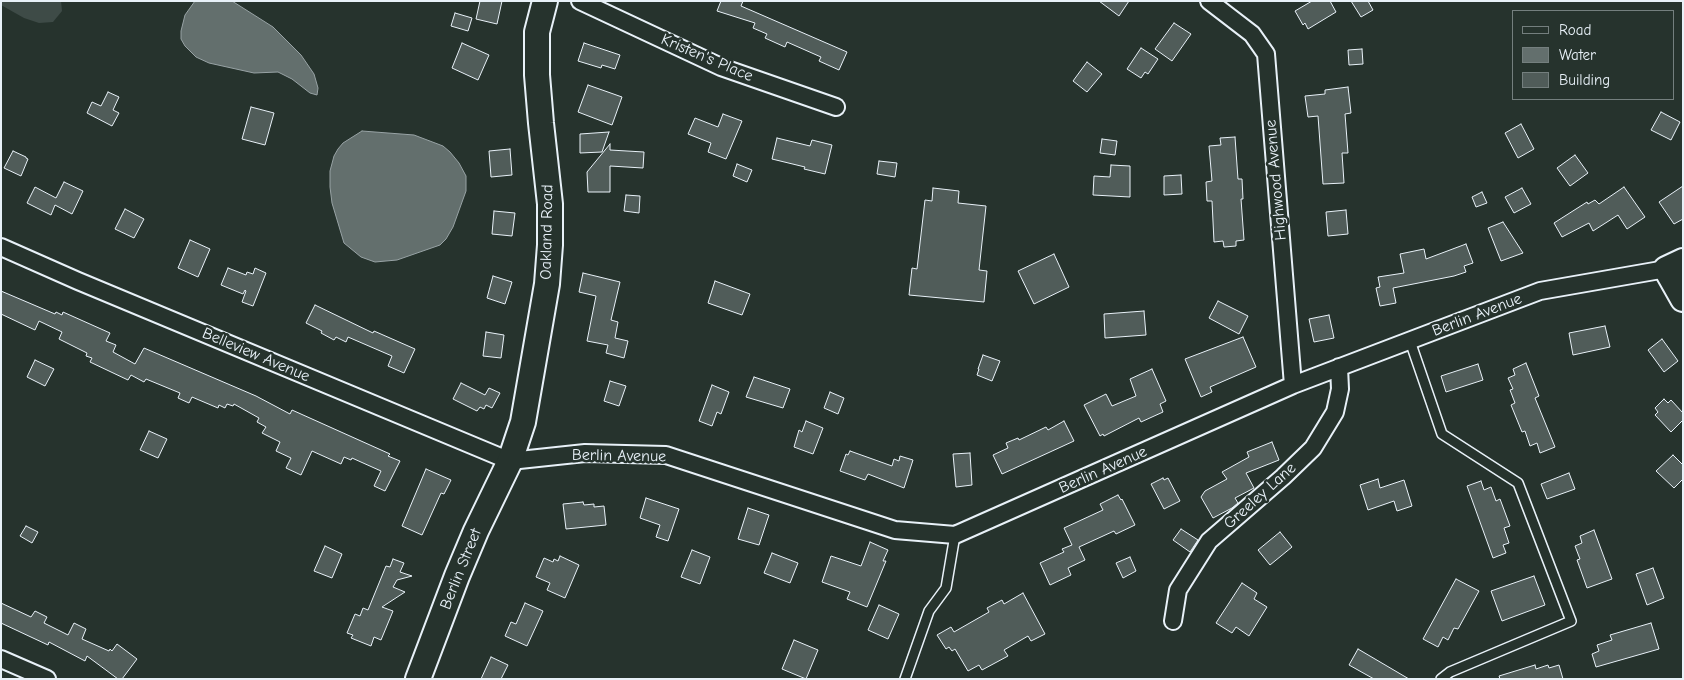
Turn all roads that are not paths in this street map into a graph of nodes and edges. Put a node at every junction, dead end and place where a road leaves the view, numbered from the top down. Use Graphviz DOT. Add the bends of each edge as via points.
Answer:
graph roads {
  1 [pos="545,1"];
  2 [pos="580,1"];
  3 [pos="1209,1"];
  4 [pos="836,108"];
  5 [pos="1,247"];
  6 [pos="1674,265"];
  7 [pos="1683,299"];
  8 [pos="1410,341"];
  9 [pos="1340,367"];
  10 [pos="1293,385"];
  11 [pos="510,461"];
  12 [pos="955,535"];
  13 [pos="1173,621"];
  14 [pos="1,659"];
  15 [pos="47,679"];
  16 [pos="418,679"];
  17 [pos="906,679"];
  18 [pos="1441,679"];
  1 -- 11 [label="main road, Oakland Road" via="537,32 537,75 550,204 550,245 547,284 524,422"];
  2 -- 4 [label="street, Kristen's Place" via="722,67"];
  3 -- 10 [label="street, Highwood Avenue" via="1252,34 1266,54"];
  5 -- 11 [label="street, Belleview Avenue"];
  6 -- 7 [label="main road"];
  6 -- 8 [label="street, Berlin Avenue" via="1540,291"];
  8 -- 9 [label="street, Berlin Avenue"];
  8 -- 18 [label="lane" via="1442,434 1518,483 1571,621 1450,672"];
  9 -- 10 [label="street, Berlin Avenue"];
  9 -- 13 [label="street, Greeley Lane" via="1335,412 1313,448 1209,541 1178,590"];
  10 -- 12 [label="street, Berlin Avenue"];
  11 -- 12 [label="street, Berlin Avenue" via="585,453 666,455 895,530"];
  11 -- 16 [label="main road, Berlin Street" via="468,549"];
  12 -- 17 [label="lane" via="946,588 929,611"];
  14 -- 15 [label="street"];
}
